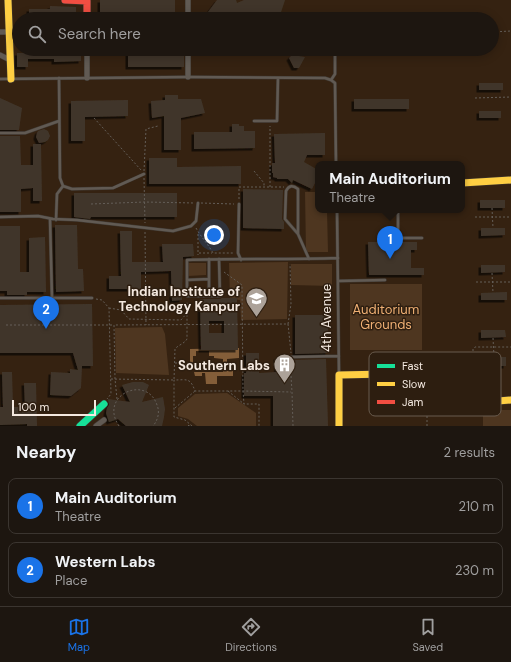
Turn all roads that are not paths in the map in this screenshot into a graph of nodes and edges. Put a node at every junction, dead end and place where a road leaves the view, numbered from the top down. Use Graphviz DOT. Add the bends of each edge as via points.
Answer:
graph roads {
  1 [pos="8,0"];
  2 [pos="65,0"];
  3 [pos="87,0"];
  4 [pos="188,0"];
  5 [pos="87,12"];
  6 [pos="188,12"];
  7 [pos="0,32"];
  8 [pos="10,32"];
  9 [pos="0,55"];
  10 [pos="87,56"];
  11 [pos="188,56"];
  12 [pos="335,56"];
  13 [pos="10,60"];
  14 [pos="188,77"];
  15 [pos="59,78"];
  16 [pos="87,78"];
  17 [pos="278,78"];
  18 [pos="0,79"];
  19 [pos="11,79"];
  20 [pos="331,80"];
  21 [pos="59,121"];
  22 [pos="254,121"];
  23 [pos="0,133"];
  24 [pos="336,161"];
  25 [pos="144,174"];
  26 [pos="511,180"];
  27 [pos="465,183"];
  28 [pos="63,186"];
  29 [pos="198,203"];
  30 [pos="239,204"];
  31 [pos="337,213"];
  32 [pos="398,213"];
  33 [pos="0,217"];
  34 [pos="50,219"];
  35 [pos="56,220"];
  36 [pos="298,234"];
  37 [pos="422,238"];
  38 [pos="338,258"];
  39 [pos="209,259"];
  40 [pos="219,259"];
  41 [pos="308,259"];
  42 [pos="241,260"];
  43 [pos="209,279"];
  44 [pos="187,280"];
  45 [pos="385,280"];
  46 [pos="338,281"];
  47 [pos="209,296"];
  48 [pos="0,298"];
  49 [pos="52,298"];
  50 [pos="92,298"];
  51 [pos="339,356"];
  52 [pos="291,357"];
  53 [pos="369,374"];
  54 [pos="339,375"];
  55 [pos="511,400"];
  56 [pos="501,401"];
  57 [pos="104,404"];
  58 [pos="104,420"];
  59 [pos="80,426"];
  60 [pos="96,426"];
  61 [pos="338,426"];
  1 -- 8 [label="street"];
  2 -- 3 [label="street"];
  3 -- 5 [label="street"];
  4 -- 6 [label="street"];
  7 -- 8 [label="street"];
  8 -- 13 [label="street"];
  9 -- 13 [label="street"];
  10 -- 16 [label="street"];
  11 -- 14 [label="street"];
  12 -- 20 [label="lane" via="336,74"];
  13 -- 19 [label="street"];
  14 -- 16 [label="lane"];
  14 -- 17 [label="lane"];
  15 -- 16 [label="lane"];
  15 -- 19 [label="lane"];
  15 -- 21 [label="lane"];
  17 -- 20 [label="lane"];
  17 -- 22 [label="lane" via="277,121"];
  18 -- 19 [label="lane"];
  20 -- 24 [label="lane" via="335,83"];
  21 -- 23 [label="lane" via="25,133"];
  21 -- 28 [label="lane" via="60,178"];
  25 -- 28 [label="lane" via="113,188 72,189"];
  26 -- 27 [label="street"];
  28 -- 35 [label="lane" via="57,194"];
  29 -- 35 [label="lane" via="196,221 191,226 173,231"];
  30 -- 42 [label="lane" via="238,253"];
  31 -- 38 [label="lane, 4th Avenue"];
  32 -- 37 [label="lane" via="398,238"];
  33 -- 34 [label="lane" via="38,216"];
  34 -- 35 [label="lane"];
  34 -- 49 [label="lane"];
  36 -- 36 [label="lane" via="298,189 290,186 286,191 285,219"];
  36 -- 41 [label="lane"];
  38 -- 41 [label="lane"];
  38 -- 46 [label="lane, 4th Avenue"];
  39 -- 40 [label="lane"];
  39 -- 43 [label="lane"];
  39 -- 44 [label="lane" via="187,260"];
  40 -- 42 [label="lane"];
  40 -- 47 [label="lane" via="220,296"];
  41 -- 42 [label="lane"];
  43 -- 44 [label="lane"];
  43 -- 47 [label="lane"];
  44 -- 47 [label="lane" via="187,296"];
  45 -- 46 [label="lane"];
  46 -- 51 [label="lane, 4th Avenue"];
  48 -- 49 [label="lane"];
  49 -- 50 [label="lane"];
  51 -- 52 [label="lane"];
  51 -- 54 [label="lane, 4th Avenue"];
  53 -- 54 [label="street"];
  54 -- 61 [label="street, 4th Avenue"];
  55 -- 56 [label="street"];
  57 -- 59 [label="street"];
  58 -- 60 [label="street"];
}
